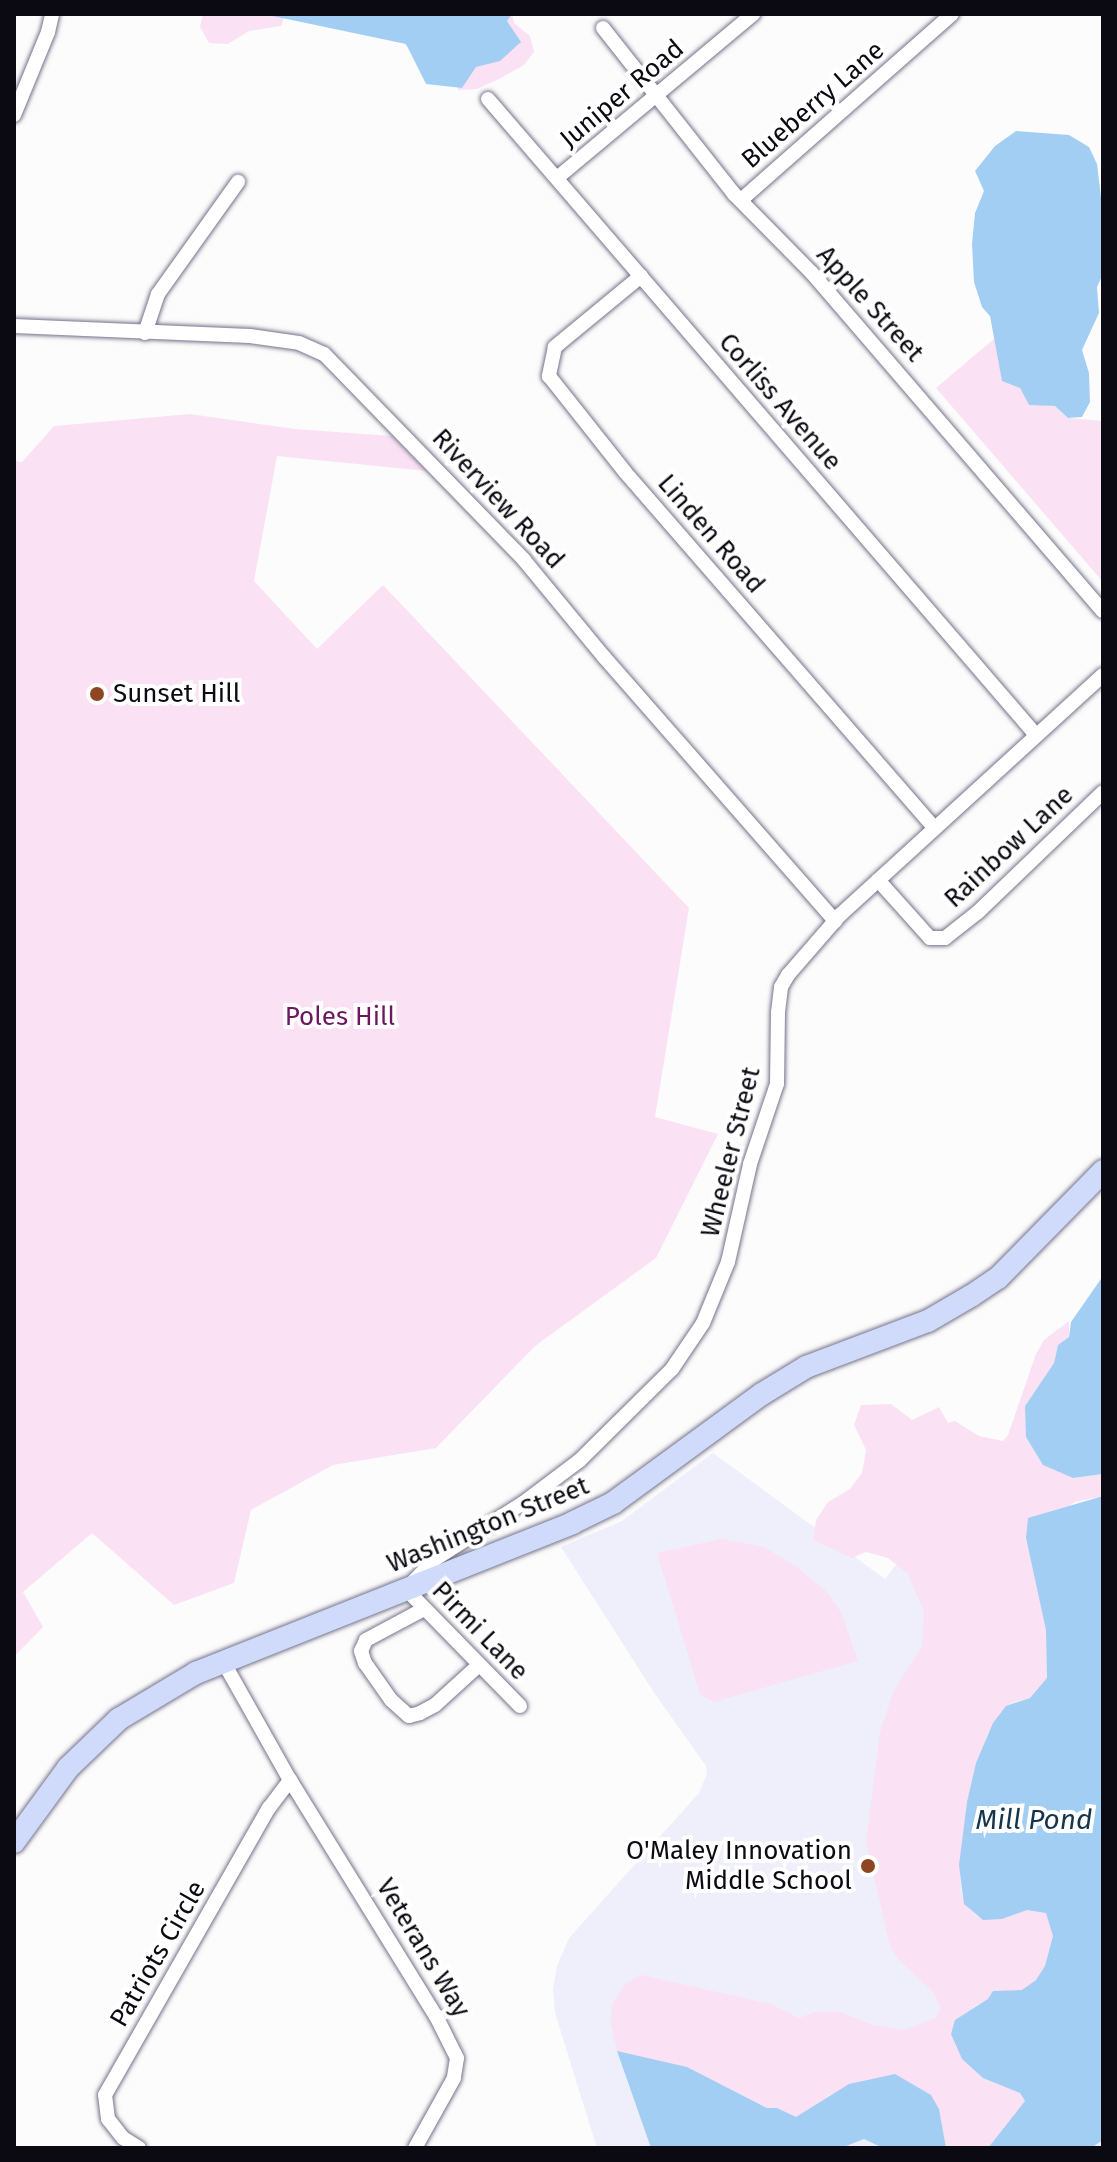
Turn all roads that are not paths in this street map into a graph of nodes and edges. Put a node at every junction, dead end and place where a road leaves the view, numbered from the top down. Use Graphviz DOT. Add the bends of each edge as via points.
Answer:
graph roads {
  1 [pos="52,14"];
  2 [pos="753,14"];
  3 [pos="952,14"];
  4 [pos="603,28"];
  5 [pos="657,97"];
  6 [pos="488,99"];
  7 [pos="14,115"];
  8 [pos="557,178"];
  9 [pos="238,182"];
  10 [pos="741,200"];
  11 [pos="641,276"];
  12 [pos="14,326"];
  13 [pos="145,333"];
  14 [pos="1103,611"];
  15 [pos="1101,680"];
  16 [pos="1036,735"];
  17 [pos="1103,792"];
  18 [pos="934,828"];
  19 [pos="878,880"];
  20 [pos="835,921"];
  21 [pos="1103,1171"];
  22 [pos="406,1589"];
  23 [pos="424,1609"];
  24 [pos="224,1663"];
  25 [pos="479,1665"];
  26 [pos="520,1706"];
  27 [pos="290,1780"];
  28 [pos="14,1842"];
  29 [pos="139,2148"];
  30 [pos="415,2148"];
  1 -- 7 [label="street"];
  2 -- 5 [label="street, Juniper Road"];
  3 -- 10 [label="street, Blueberry Lane"];
  4 -- 5 [label="street, Apple Street"];
  5 -- 8 [label="street, Juniper Road"];
  5 -- 10 [label="street, Apple Street"];
  6 -- 8 [label="street, Corliss Avenue"];
  8 -- 11 [label="street, Corliss Avenue"];
  9 -- 13 [label="street" via="158,294"];
  10 -- 14 [label="street, Apple Street" via="881,351"];
  11 -- 16 [label="street, Corliss Avenue"];
  11 -- 18 [label="street, Linden Road" via="555,347 549,376 554,386"];
  12 -- 13 [label="street, Riverview Road"];
  13 -- 20 [label="street, Riverview Road" via="291,341 312,346 336,363 524,560"];
  15 -- 16 [label="street, Wheeler Street"];
  16 -- 18 [label="street, Wheeler Street"];
  17 -- 19 [label="street, Rainbow Lane" via="945,938 930,938"];
  18 -- 19 [label="street, Wheeler Street"];
  19 -- 20 [label="street, Wheeler Street"];
  20 -- 22 [label="street, Wheeler Street" via="781,987 777,1084 747,1174 722,1284 691,1342 653,1389 579,1461 435,1559"];
  21 -- 22 [label="main road, Washington Street" via="998,1278 951,1309 806,1367 613,1503"];
  22 -- 23 [label="street, Pirmi Lane"];
  22 -- 24 [label="main road, Washington Street"];
  23 -- 25 [label="street, Pirmi Lane"];
  23 -- 25 [label="street" via="366,1640 361,1651 391,1700 409,1716 420,1713"];
  24 -- 27 [label="street"];
  24 -- 28 [label="main road, Washington Street" via="196,1673 119,1719 68,1768"];
  25 -- 26 [label="street, Pirmi Lane"];
  27 -- 29 [label="street, Patriots Circle" via="105,2095 108,2119"];
  27 -- 30 [label="street, Veterans Way" via="457,2058 454,2078"];
}
